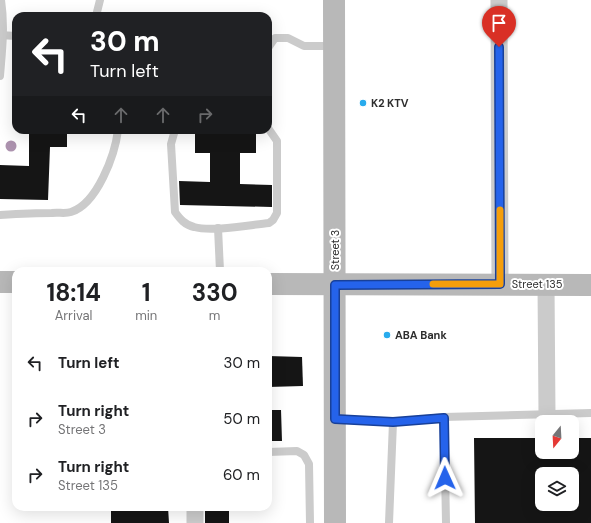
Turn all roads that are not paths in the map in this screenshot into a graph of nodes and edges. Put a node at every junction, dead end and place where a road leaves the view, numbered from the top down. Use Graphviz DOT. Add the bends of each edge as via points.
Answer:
graph roads {
  1 [pos="1,0"];
  2 [pos="100,0"];
  3 [pos="334,0"];
  4 [pos="499,0"];
  5 [pos="97,12"];
  6 [pos="2,35"];
  7 [pos="12,36"];
  8 [pos="272,42"];
  9 [pos="334,46"];
  10 [pos="0,76"];
  11 [pos="118,134"];
  12 [pos="174,134"];
  13 [pos="272,134"];
  14 [pos="0,215"];
  15 [pos="218,228"];
  16 [pos="220,267"];
  17 [pos="272,278"];
  18 [pos="0,282"];
  19 [pos="12,282"];
  20 [pos="500,284"];
  21 [pos="546,284"];
  22 [pos="335,285"];
  23 [pos="591,285"];
  24 [pos="591,413"];
  25 [pos="547,414"];
  26 [pos="444,418"];
  27 [pos="335,419"];
  28 [pos="393,422"];
  29 [pos="272,452"];
  30 [pos="195,511"];
  31 [pos="195,523"];
  32 [pos="310,523"];
  33 [pos="335,523"];
  34 [pos="389,523"];
  35 [pos="446,523"];
  1 -- 6 [label="lane"];
  2 -- 5 [label="lane"];
  3 -- 9 [label="street, Street 3"];
  4 -- 20 [label="street"];
  6 -- 7 [label="lane"];
  6 -- 10 [label="lane"];
  8 -- 9 [label="lane" via="275,38 288,38 304,46"];
  9 -- 22 [label="street, Street 3"];
  11 -- 14 [label="lane" via="106,171 94,193 85,203 71,212"];
  12 -- 15 [label="lane" via="171,144 175,212 181,220 194,228"];
  13 -- 15 [label="lane" via="277,141 277,213 273,220 269,224"];
  15 -- 16 [label="lane"];
  17 -- 22 [label="street, Street 135"];
  18 -- 19 [label="street"];
  20 -- 21 [label="street, Street 135"];
  20 -- 22 [label="street, Street 135"];
  21 -- 23 [label="street, Street 135"];
  21 -- 25 [label="street"];
  22 -- 27 [label="street, Street 3"];
  24 -- 25 [label="lane"];
  25 -- 26 [label="lane"];
  26 -- 28 [label="lane"];
  26 -- 35 [label="lane"];
  27 -- 28 [label="lane"];
  27 -- 33 [label="street, Street 3"];
  28 -- 34 [label="lane"];
  29 -- 32 [label="lane" via="297,451 304,455 308,464"];
  30 -- 31 [label="street"];
}
